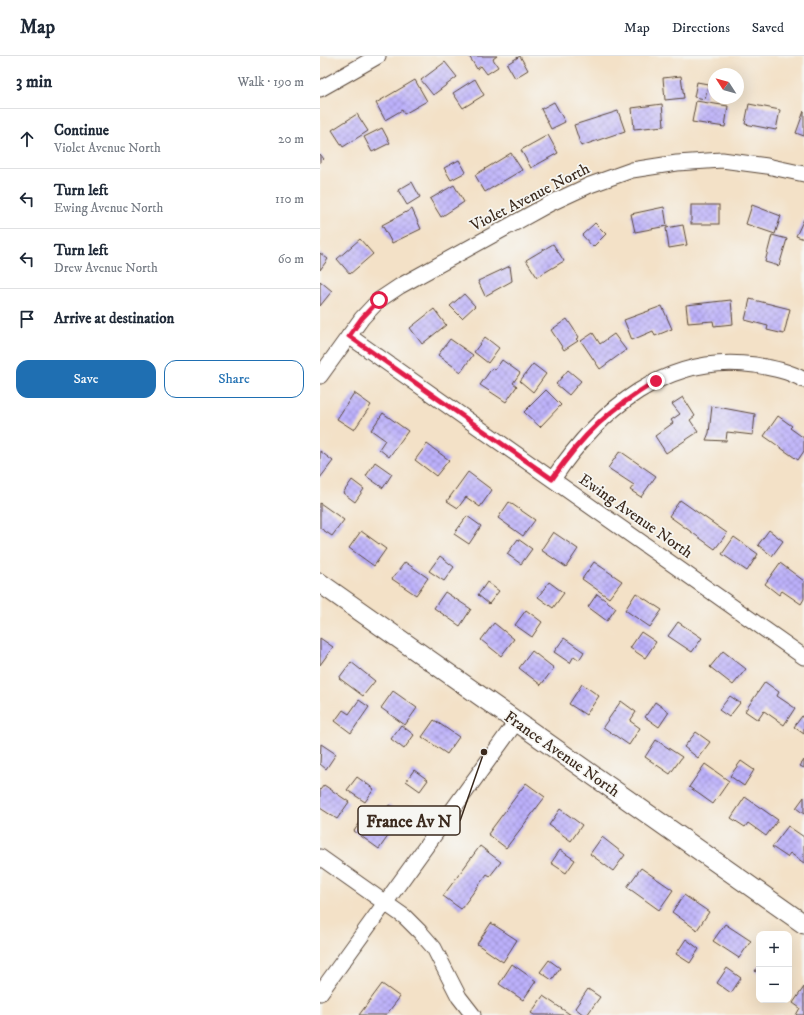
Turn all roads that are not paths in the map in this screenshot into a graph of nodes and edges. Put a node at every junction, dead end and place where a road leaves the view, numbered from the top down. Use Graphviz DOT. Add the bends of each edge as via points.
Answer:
graph roads {
  1 [pos="378,56"];
  2 [pos="320,89"];
  3 [pos="804,174"];
  4 [pos="349,336"];
  5 [pos="320,376"];
  6 [pos="804,380"];
  7 [pos="552,479"];
  8 [pos="320,583"];
  9 [pos="804,657"];
  10 [pos="516,722"];
  11 [pos="320,857"];
  12 [pos="386,904"];
  13 [pos="804,924"];
  14 [pos="320,994"];
  15 [pos="473,1015"];
  1 -- 2 [label="street"];
  3 -- 4 [label="street, Violet Avenue North" via="722,160 632,170 590,185 549,204 400,286 379,300"];
  4 -- 5 [label="street, Violet Avenue North"];
  4 -- 7 [label="street, Ewing Avenue North"];
  6 -- 7 [label="street" via="769,367 740,363 711,364 682,370 656,381 623,401 569,454"];
  7 -- 9 [label="street, Ewing Avenue North"];
  8 -- 10 [label="street, France Avenue North"];
  10 -- 12 [label="street"];
  10 -- 13 [label="street, France Avenue North"];
  11 -- 12 [label="street"];
  12 -- 14 [label="street"];
  12 -- 15 [label="street" via="405,917 434,948 459,996"];
}
